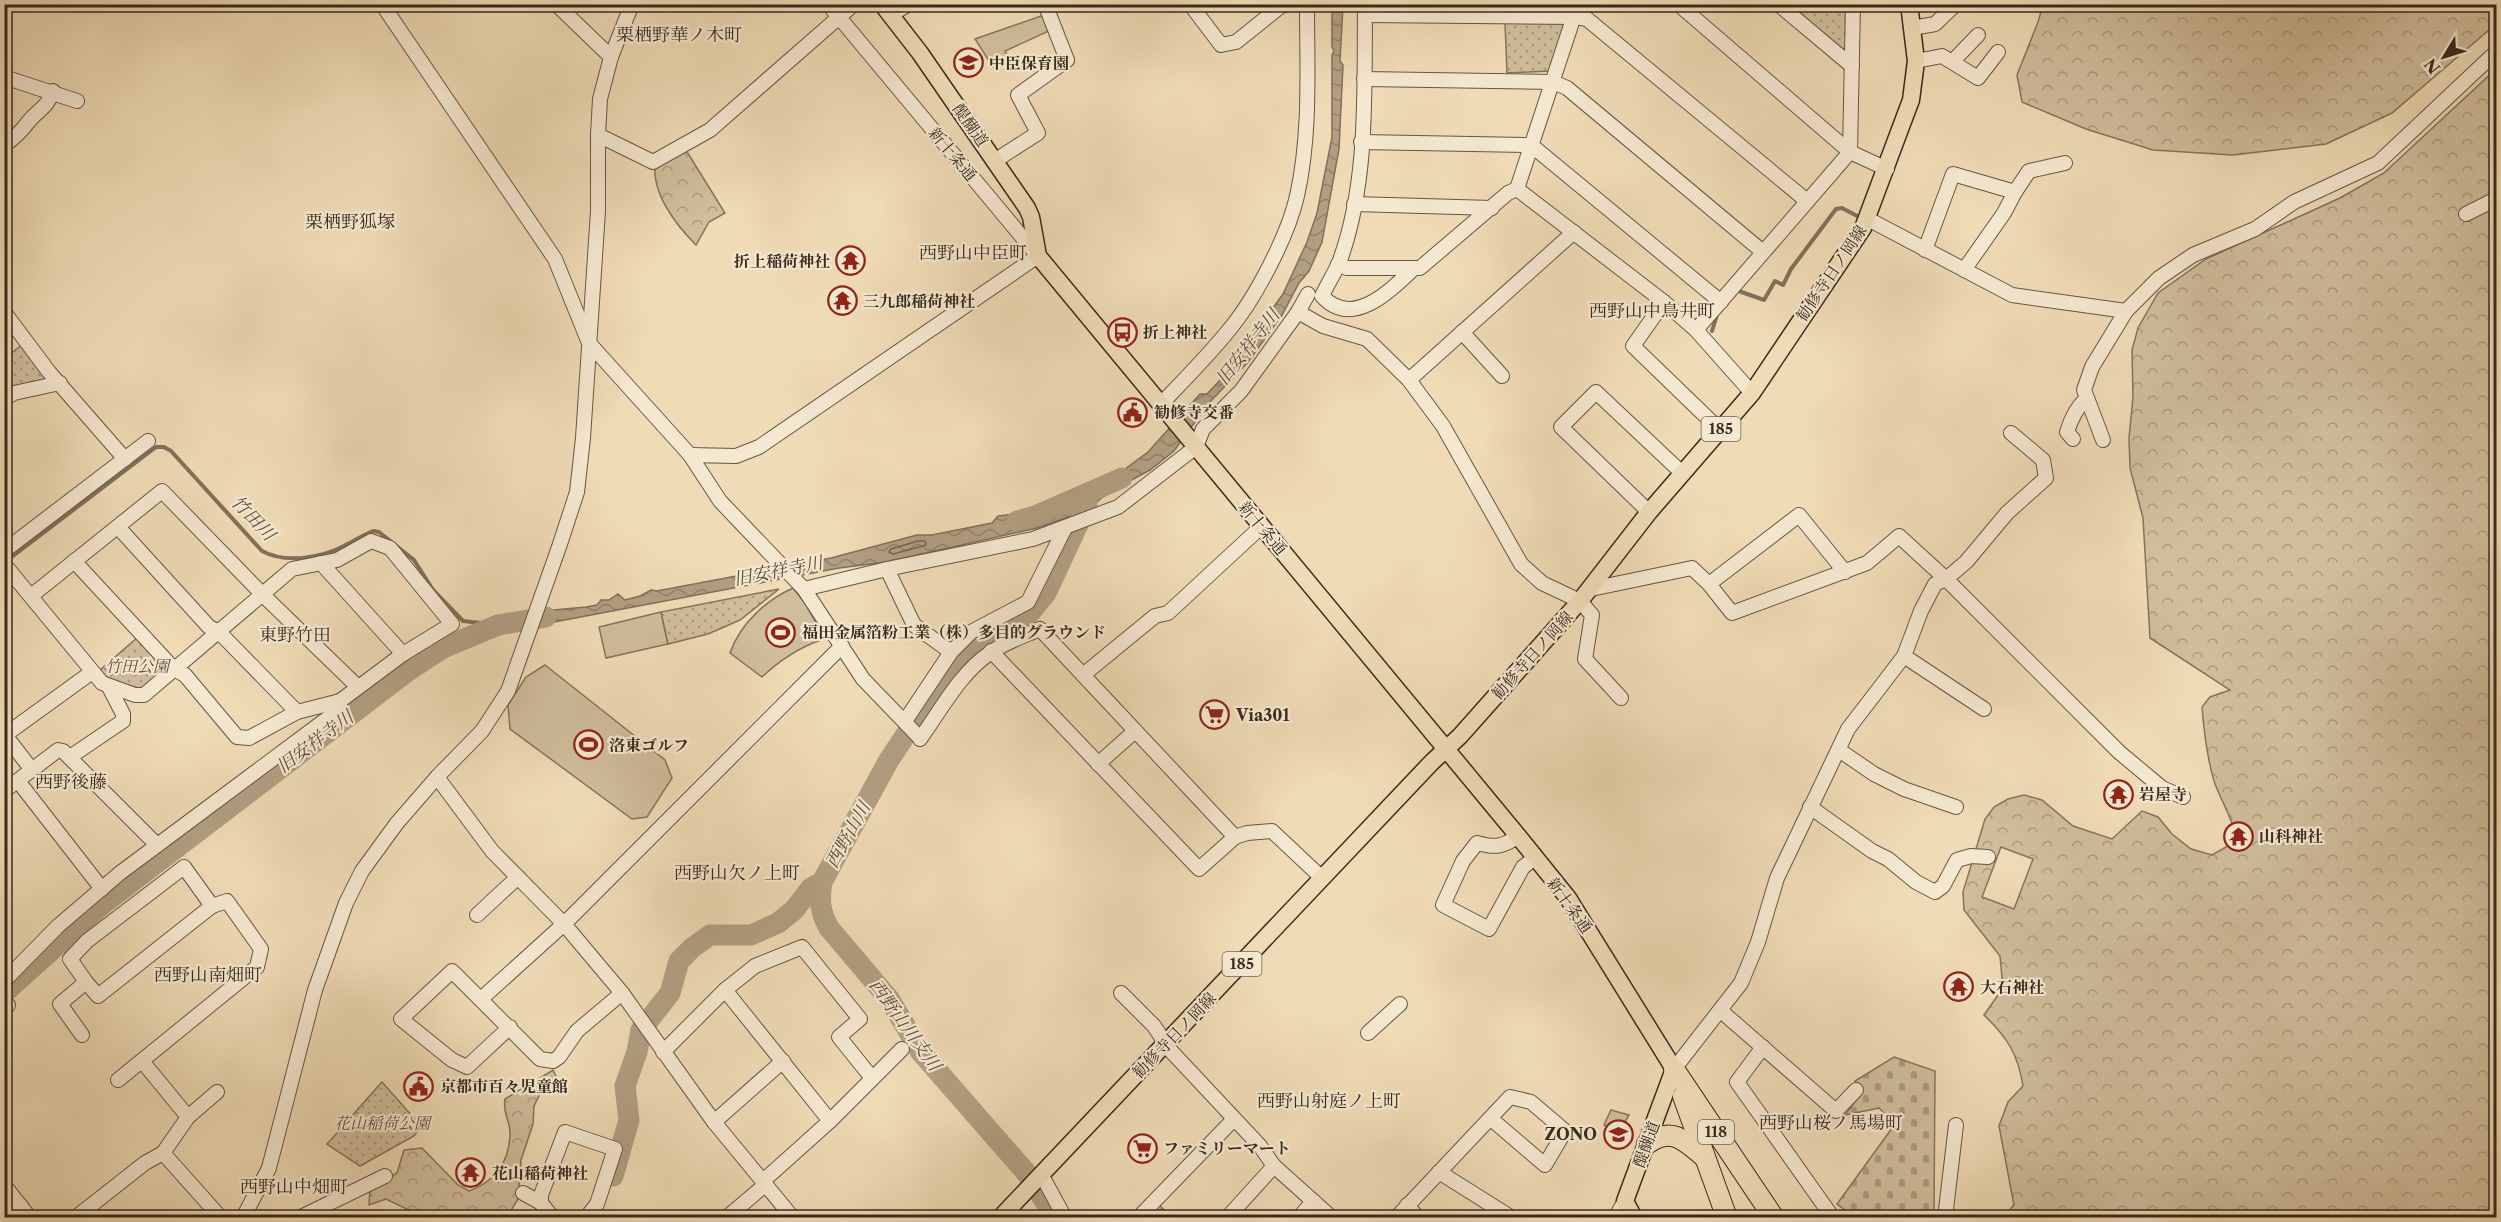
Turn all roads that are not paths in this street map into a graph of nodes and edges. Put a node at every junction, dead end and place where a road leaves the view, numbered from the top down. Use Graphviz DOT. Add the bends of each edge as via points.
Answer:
graph roads {
  1 [pos="382,4"];
  2 [pos="556,4"];
  3 [pos="632,4"];
  4 [pos="828,4"];
  5 [pos="854,4"];
  6 [pos="909,4"];
  7 [pos="1190,4"];
  8 [pos="1289,4"];
  9 [pos="1678,4"];
  10 [pos="1778,4"];
  11 [pos="1853,4"];
  12 [pos="1910,4"];
  13 [pos="1956,4"];
  14 [pos="1305,5"];
  15 [pos="1047,9"];
  16 [pos="886,10"];
  17 [pos="1365,10"];
  18 [pos="1577,11"];
  19 [pos="839,17"];
  20 [pos="1912,27"];
  21 [pos="1978,35"];
  22 [pos="1998,52"];
  23 [pos="2496,52"];
  24 [pos="611,57"];
  25 [pos="1916,61"];
  26 [pos="1953,61"];
  27 [pos="1852,66"];
  28 [pos="4,77"];
  29 [pos="1364,79"];
  30 [pos="1553,82"];
  31 [pos="53,91"];
  32 [pos="77,101"];
  33 [pos="598,135"];
  34 [pos="1361,142"];
  35 [pos="4,145"];
  36 [pos="1531,145"];
  37 [pos="1850,152"];
  38 [pos="996,160"];
  39 [pos="2065,163"];
  40 [pos="1887,169"];
  41 [pos="1517,189"];
  42 [pos="2015,192"];
  43 [pos="2496,199"];
  44 [pos="1807,201"];
  45 [pos="1354,204"];
  46 [pos="1492,208"];
  47 [pos="2466,214"];
  48 [pos="1868,219"];
  49 [pos="1574,232"];
  50 [pos="1925,250"];
  51 [pos="1763,252"];
  52 [pos="1038,256"];
  53 [pos="1338,264"];
  54 [pos="1413,269"];
  55 [pos="1964,270"];
  56 [pos="1308,294"];
  57 [pos="1664,302"];
  58 [pos="1720,302"];
  59 [pos="2126,310"];
  60 [pos="4,312"];
  61 [pos="1298,312"];
  62 [pos="1696,330"];
  63 [pos="1462,332"];
  64 [pos="590,343"];
  65 [pos="1503,376"];
  66 [pos="1409,380"];
  67 [pos="60,383"];
  68 [pos="1752,393"];
  69 [pos="4,399"];
  70 [pos="2086,399"];
  71 [pos="1166,410"];
  72 [pos="1720,430"];
  73 [pos="2011,433"];
  74 [pos="2073,439"];
  75 [pos="2103,440"];
  76 [pos="148,441"];
  77 [pos="1194,444"];
  78 [pos="690,455"];
  79 [pos="125,459"];
  80 [pos="1682,473"];
  81 [pos="1649,512"];
  82 [pos="1262,526"];
  83 [pos="118,527"];
  84 [pos="1065,528"];
  85 [pos="4,551"];
  86 [pos="74,561"];
  87 [pos="321,563"];
  88 [pos="4,564"];
  89 [pos="887,569"];
  90 [pos="1845,572"];
  91 [pos="1946,579"];
  92 [pos="1709,584"];
  93 [pos="799,585"];
  94 [pos="263,595"];
  95 [pos="1585,595"];
  96 [pos="31,596"];
  97 [pos="219,632"];
  98 [pos="842,646"];
  99 [pos="991,651"];
  100 [pos="951,652"];
  101 [pos="404,654"];
  102 [pos="1904,657"];
  103 [pos="174,669"];
  104 [pos="92,672"];
  105 [pos="1083,675"];
  106 [pos="109,687"];
  107 [pos="358,687"];
  108 [pos="1621,698"];
  109 [pos="340,701"];
  110 [pos="1984,709"];
  111 [pos="297,712"];
  112 [pos="906,722"];
  113 [pos="1135,731"];
  114 [pos="1446,748"];
  115 [pos="1839,750"];
  116 [pos="70,757"];
  117 [pos="1098,764"];
  118 [pos="32,770"];
  119 [pos="437,777"];
  120 [pos="18,780"];
  121 [pos="4,791"];
  122 [pos="2183,797"];
  123 [pos="1810,807"];
  124 [pos="1956,807"];
  125 [pos="1518,836"];
  126 [pos="1235,837"];
  127 [pos="157,845"];
  128 [pos="1988,857"];
  129 [pos="1535,858"];
  130 [pos="518,877"];
  131 [pos="1322,878"];
  132 [pos="102,889"];
  133 [pos="212,906"];
  134 [pos="477,915"];
  135 [pos="564,924"];
  136 [pos="4,981"];
  137 [pos="86,982"];
  138 [pos="725,990"];
  139 [pos="622,993"];
  140 [pos="1121,993"];
  141 [pos="481,999"];
  142 [pos="1400,1004"];
  143 [pos="1721,1011"];
  144 [pos="510,1027"];
  145 [pos="1368,1033"];
  146 [pos="82,1035"];
  147 [pos="1167,1043"];
  148 [pos="1763,1047"];
  149 [pos="902,1050"];
  150 [pos="663,1052"];
  151 [pos="783,1061"];
  152 [pos="142,1062"];
  153 [pos="1674,1069"];
  154 [pos="872,1078"];
  155 [pos="118,1080"];
  156 [pos="1856,1090"];
  157 [pos="217,1092"];
  158 [pos="188,1117"];
  159 [pos="1490,1118"];
  160 [pos="1234,1119"];
  161 [pos="830,1121"];
  162 [pos="714,1122"];
  163 [pos="1956,1125"];
  164 [pos="1647,1144"];
  165 [pos="163,1153"];
  166 [pos="1703,1156"];
  167 [pos="1274,1166"];
  168 [pos="1439,1172"];
  169 [pos="385,1176"];
  170 [pos="1036,1180"];
  171 [pos="764,1183"];
  172 [pos="4,1185"];
  173 [pos="523,1193"];
  174 [pos="1313,1201"];
  175 [pos="1625,1201"];
  176 [pos="541,1203"];
  177 [pos="21,1206"];
  178 [pos="1407,1206"];
  179 [pos="552,1217"];
  180 [pos="8,1218"];
  181 [pos="30,1218"];
  182 [pos="75,1218"];
  183 [pos="222,1218"];
  184 [pos="243,1218"];
  185 [pos="299,1218"];
  186 [pos="586,1218"];
  187 [pos="726,1218"];
  188 [pos="793,1218"];
  189 [pos="1000,1218"];
  190 [pos="1065,1218"];
  191 [pos="1138,1218"];
  192 [pos="1227,1218"];
  193 [pos="1299,1218"];
  194 [pos="1332,1218"];
  195 [pos="1396,1218"];
  196 [pos="1418,1218"];
  197 [pos="1512,1218"];
  198 [pos="1616,1218"];
  199 [pos="1634,1218"];
  200 [pos="1727,1218"];
  201 [pos="1774,1218"];
  202 [pos="1833,1218"];
  203 [pos="1945,1218"];
  1 -- 64 [label="street" via="555,259"];
  2 -- 24 [label="street"];
  3 -- 24 [label="street"];
  4 -- 19 [label="street, 新十条通"];
  5 -- 19 [label="street"];
  6 -- 16 [label="street"];
  7 -- 8 [label="street" via="1221,45 1236,42 1281,6"];
  9 -- 37 [label="street"];
  10 -- 27 [label="street"];
  11 -- 27 [label="street"];
  12 -- 20 [label="main road, 勧修寺日ノ岡線 / 185"];
  13 -- 20 [label="street" via="1935,24"];
  14 -- 71 [label="street" via="1306,130 1296,198 1269,267 1252,297"];
  15 -- 38 [label="street" via="1067,60 1018,95 1038,133"];
  16 -- 38 [label="main road, 醍醐道 / 118"];
  17 -- 18 [label="street"];
  17 -- 29 [label="street"];
  18 -- 30 [label="street"];
  18 -- 44 [label="street"];
  19 -- 33 [label="street" via="710,130 653,162"];
  19 -- 52 [label="street, 新十条通"];
  20 -- 25 [label="main road, 勧修寺日ノ岡線 / 185"];
  21 -- 26 [label="street"];
  22 -- 26 [label="street" via="1978,78"];
  23 -- 59 [label="street" via="2378,163 2294,202 2255,229 2193,255 2159,278"];
  24 -- 33 [label="street" via="600,99"];
  25 -- 26 [label="street" via="1942,56"];
  25 -- 40 [label="main road, 勧修寺日ノ岡線 / 185" via="1911,100"];
  27 -- 37 [label="street"];
  28 -- 31 [label="street"];
  29 -- 30 [label="street"];
  29 -- 34 [label="street"];
  30 -- 36 [label="street"];
  30 -- 51 [label="street" via="1567,88"];
  31 -- 32 [label="street"];
  31 -- 35 [label="street" via="49,104 30,120 23,132"];
  33 -- 64 [label="street"];
  34 -- 36 [label="street"];
  34 -- 45 [label="street"];
  36 -- 41 [label="street"];
  36 -- 58 [label="street"];
  37 -- 40 [label="street"];
  37 -- 44 [label="street"];
  38 -- 52 [label="main road, 醍醐道 / 118" via="1031,217"];
  39 -- 42 [label="street" via="2029,171"];
  40 -- 48 [label="main road, 勧修寺日ノ岡線 / 185"];
  41 -- 46 [label="street"];
  41 -- 49 [label="street"];
  42 -- 50 [label="street" via="1953,174"];
  42 -- 55 [label="street"];
  43 -- 47 [label="street"];
  44 -- 51 [label="street"];
  45 -- 46 [label="street"];
  45 -- 53 [label="street"];
  46 -- 54 [label="street" via="1420,268"];
  48 -- 50 [label="street"];
  48 -- 68 [label="main road, 勧修寺日ノ岡線 / 185"];
  49 -- 57 [label="street"];
  49 -- 63 [label="street"];
  50 -- 55 [label="street"];
  51 -- 58 [label="street"];
  52 -- 71 [label="main road, 新十条通 / 118"];
  52 -- 78 [label="street" via="759,447 736,456"];
  53 -- 54 [label="street" via="1347,268"];
  53 -- 54 [label="street" via="1322,296 1329,304 1348,310 1369,305"];
  55 -- 59 [label="street" via="2013,295"];
  56 -- 61 [label="street"];
  57 -- 62 [label="street"];
  57 -- 72 [label="street" via="1633,346"];
  58 -- 62 [label="street"];
  59 -- 70 [label="street" via="2092,367 2084,390"];
  60 -- 67 [label="street"];
  61 -- 66 [label="street" via="1323,326 1367,339"];
  61 -- 77 [label="street" via="1241,391 1203,429"];
  62 -- 68 [label="street"];
  63 -- 65 [label="street"];
  63 -- 66 [label="street"];
  64 -- 78 [label="street"];
  64 -- 119 [label="street" via="577,492 508,691 482,731"];
  66 -- 95 [label="street" via="1443,426 1521,564 1542,583"];
  67 -- 69 [label="street" via="14,393"];
  67 -- 79 [label="street"];
  68 -- 72 [label="main road, 勧修寺日ノ岡線 / 185"];
  70 -- 74 [label="street" via="2067,432"];
  70 -- 75 [label="street"];
  71 -- 77 [label="main road, 新十条通 / 118"];
  72 -- 80 [label="main road, 勧修寺日ノ岡線 / 185"];
  73 -- 91 [label="street" via="2043,460 2046,478 2007,513 1966,562"];
  76 -- 79 [label="street"];
  77 -- 82 [label="main road, 新十条通 / 118"];
  77 -- 84 [label="street" via="1118,507"];
  78 -- 93 [label="street" via="720,501"];
  79 -- 85 [label="street"];
  80 -- 81 [label="main road, 勧修寺日ノ岡線 / 185"];
  80 -- 81 [label="street" via="1596,392 1561,428"];
  81 -- 95 [label="main road, 勧修寺日ノ岡線 / 185"];
  82 -- 105 [label="street" via="1168,613 1155,616"];
  82 -- 114 [label="main road, 新十条通 / 118"];
  83 -- 86 [label="street"];
  83 -- 94 [label="street" via="162,491"];
  83 -- 97 [label="street" via="209,627"];
  84 -- 89 [label="street" via="1033,539"];
  84 -- 100 [label="street" via="1028,602 971,632"];
  86 -- 96 [label="street"];
  86 -- 103 [label="street"];
  87 -- 94 [label="street" via="292,569"];
  87 -- 101 [label="street"];
  87 -- 101 [label="street" via="336,560 371,541 390,548 452,624"];
  88 -- 96 [label="street"];
  89 -- 93 [label="street"];
  89 -- 100 [label="street" via="914,625"];
  90 -- 91 [label="street" via="1867,563 1899,536"];
  90 -- 92 [label="street" via="1732,613"];
  90 -- 92 [label="street" via="1800,514"];
  91 -- 102 [label="street" via="1935,584"];
  91 -- 122 [label="street" via="2119,752 2162,788"];
  92 -- 95 [label="street" via="1692,568"];
  93 -- 98 [label="street"];
  94 -- 97 [label="street"];
  94 -- 107 [label="street"];
  95 -- 108 [label="street" via="1592,615 1585,659"];
  95 -- 114 [label="main road, 勧修寺日ノ岡線 / 185"];
  96 -- 104 [label="street"];
  97 -- 103 [label="street"];
  97 -- 111 [label="street"];
  98 -- 112 [label="street" via="862,679"];
  98 -- 135 [label="street"];
  99 -- 105 [label="street" via="1040,629"];
  99 -- 112 [label="street" via="969,671 919,737"];
  99 -- 117 [label="street"];
  100 -- 112 [label="street"];
  101 -- 107 [label="street"];
  102 -- 110 [label="street"];
  102 -- 115 [label="street" via="1848,729"];
  103 -- 106 [label="street" via="144,695"];
  103 -- 111 [label="street" via="185,675 237,737 249,738"];
  104 -- 106 [label="street"];
  104 -- 118 [label="street" via="5,735"];
  105 -- 113 [label="street"];
  106 -- 116 [label="street" via="123,721"];
  107 -- 109 [label="street"];
  109 -- 111 [label="street"];
  109 -- 127 [label="street" via="340,709"];
  113 -- 117 [label="street"];
  113 -- 126 [label="street"];
  114 -- 125 [label="main road, 新十条通 / 118"];
  114 -- 131 [label="main road, 勧修寺日ノ岡線 / 185"];
  115 -- 123 [label="street"];
  115 -- 124 [label="street" via="1904,789"];
  116 -- 118 [label="street" via="58,750"];
  116 -- 127 [label="street"];
  117 -- 126 [label="street" via="1199,869"];
  118 -- 120 [label="street"];
  119 -- 130 [label="street" via="492,851"];
  119 -- 184 [label="street" via="362,871 346,903 315,990 269,1168"];
  120 -- 121 [label="street"];
  120 -- 132 [label="street"];
  123 -- 128 [label="street" via="1935,892 1943,886 1957,860"];
  123 -- 143 [label="street" via="1777,878 1741,983"];
  125 -- 129 [label="main road, 新十条通 / 118"];
  125 -- 129 [label="street" via="1493,848 1477,843 1463,861 1443,905 1490,930 1523,867"];
  126 -- 131 [label="street" via="1272,831"];
  127 -- 132 [label="street"];
  129 -- 153 [label="main road, 新十条通 / 118" via="1568,898"];
  130 -- 134 [label="street"];
  130 -- 135 [label="street"];
  131 -- 147 [label="main road, 勧修寺日ノ岡線 / 185"];
  132 -- 136 [label="street" via="58,926"];
  133 -- 137 [label="street" via="98,996"];
  133 -- 137 [label="street" via="184,867 87,941 70,959"];
  133 -- 152 [label="street" via="227,901 261,949 257,967"];
  135 -- 139 [label="street"];
  135 -- 141 [label="street"];
  137 -- 146 [label="street" via="60,1004"];
  138 -- 150 [label="street"];
  138 -- 151 [label="street"];
  138 -- 154 [label="street" via="755,966 802,947 860,1019 838,1037"];
  139 -- 144 [label="street" via="577,1031 553,1061 540,1059"];
  139 -- 150 [label="street"];
  140 -- 147 [label="street"];
  141 -- 144 [label="street"];
  141 -- 144 [label="street" via="452,971 401,1019 452,1060 467,1067"];
  142 -- 145 [label="street"];
  143 -- 148 [label="street"];
  143 -- 153 [label="street"];
  147 -- 160 [label="street"];
  147 -- 170 [label="main road, 勧修寺日ノ岡線 / 185"];
  148 -- 156 [label="street" via="1836,1111"];
  148 -- 202 [label="street" via="1737,1082"];
  149 -- 154 [label="street"];
  150 -- 162 [label="street"];
  151 -- 161 [label="street"];
  151 -- 162 [label="street"];
  152 -- 155 [label="street"];
  152 -- 158 [label="street"];
  153 -- 164 [label="main road, 醍醐道"];
  153 -- 166 [label="highway, 118"];
  153 -- 201 [label="highway, 118"];
  154 -- 161 [label="street"];
  157 -- 158 [label="street"];
  158 -- 165 [label="street"];
  159 -- 159 [label="street" via="1545,1165 1565,1131 1531,1102 1510,1097"];
  159 -- 168 [label="street"];
  160 -- 167 [label="street"];
  160 -- 191 [label="street"];
  161 -- 171 [label="street"];
  162 -- 171 [label="street"];
  163 -- 203 [label="street"];
  164 -- 166 [label="highway" via="1660,1136 1675,1136"];
  164 -- 175 [label="main road, 醍醐道"];
  165 -- 182 [label="street"];
  165 -- 183 [label="street"];
  166 -- 200 [label="highway, 118"];
  167 -- 174 [label="street"];
  167 -- 192 [label="street"];
  168 -- 178 [label="street"];
  168 -- 197 [label="street"];
  169 -- 185 [label="street"];
  170 -- 189 [label="main road, 勧修寺日ノ岡線 / 185"];
  170 -- 190 [label="street"];
  171 -- 187 [label="street"];
  171 -- 188 [label="street"];
  172 -- 177 [label="street"];
  173 -- 176 [label="street"];
  174 -- 193 [label="street"];
  174 -- 194 [label="street"];
  175 -- 198 [label="street"];
  175 -- 199 [label="main road"];
  176 -- 179 [label="street"];
  176 -- 186 [label="street" via="565,1132 615,1149 597,1204"];
  177 -- 180 [label="street"];
  177 -- 181 [label="street"];
  178 -- 195 [label="street"];
  178 -- 196 [label="street"];
}
